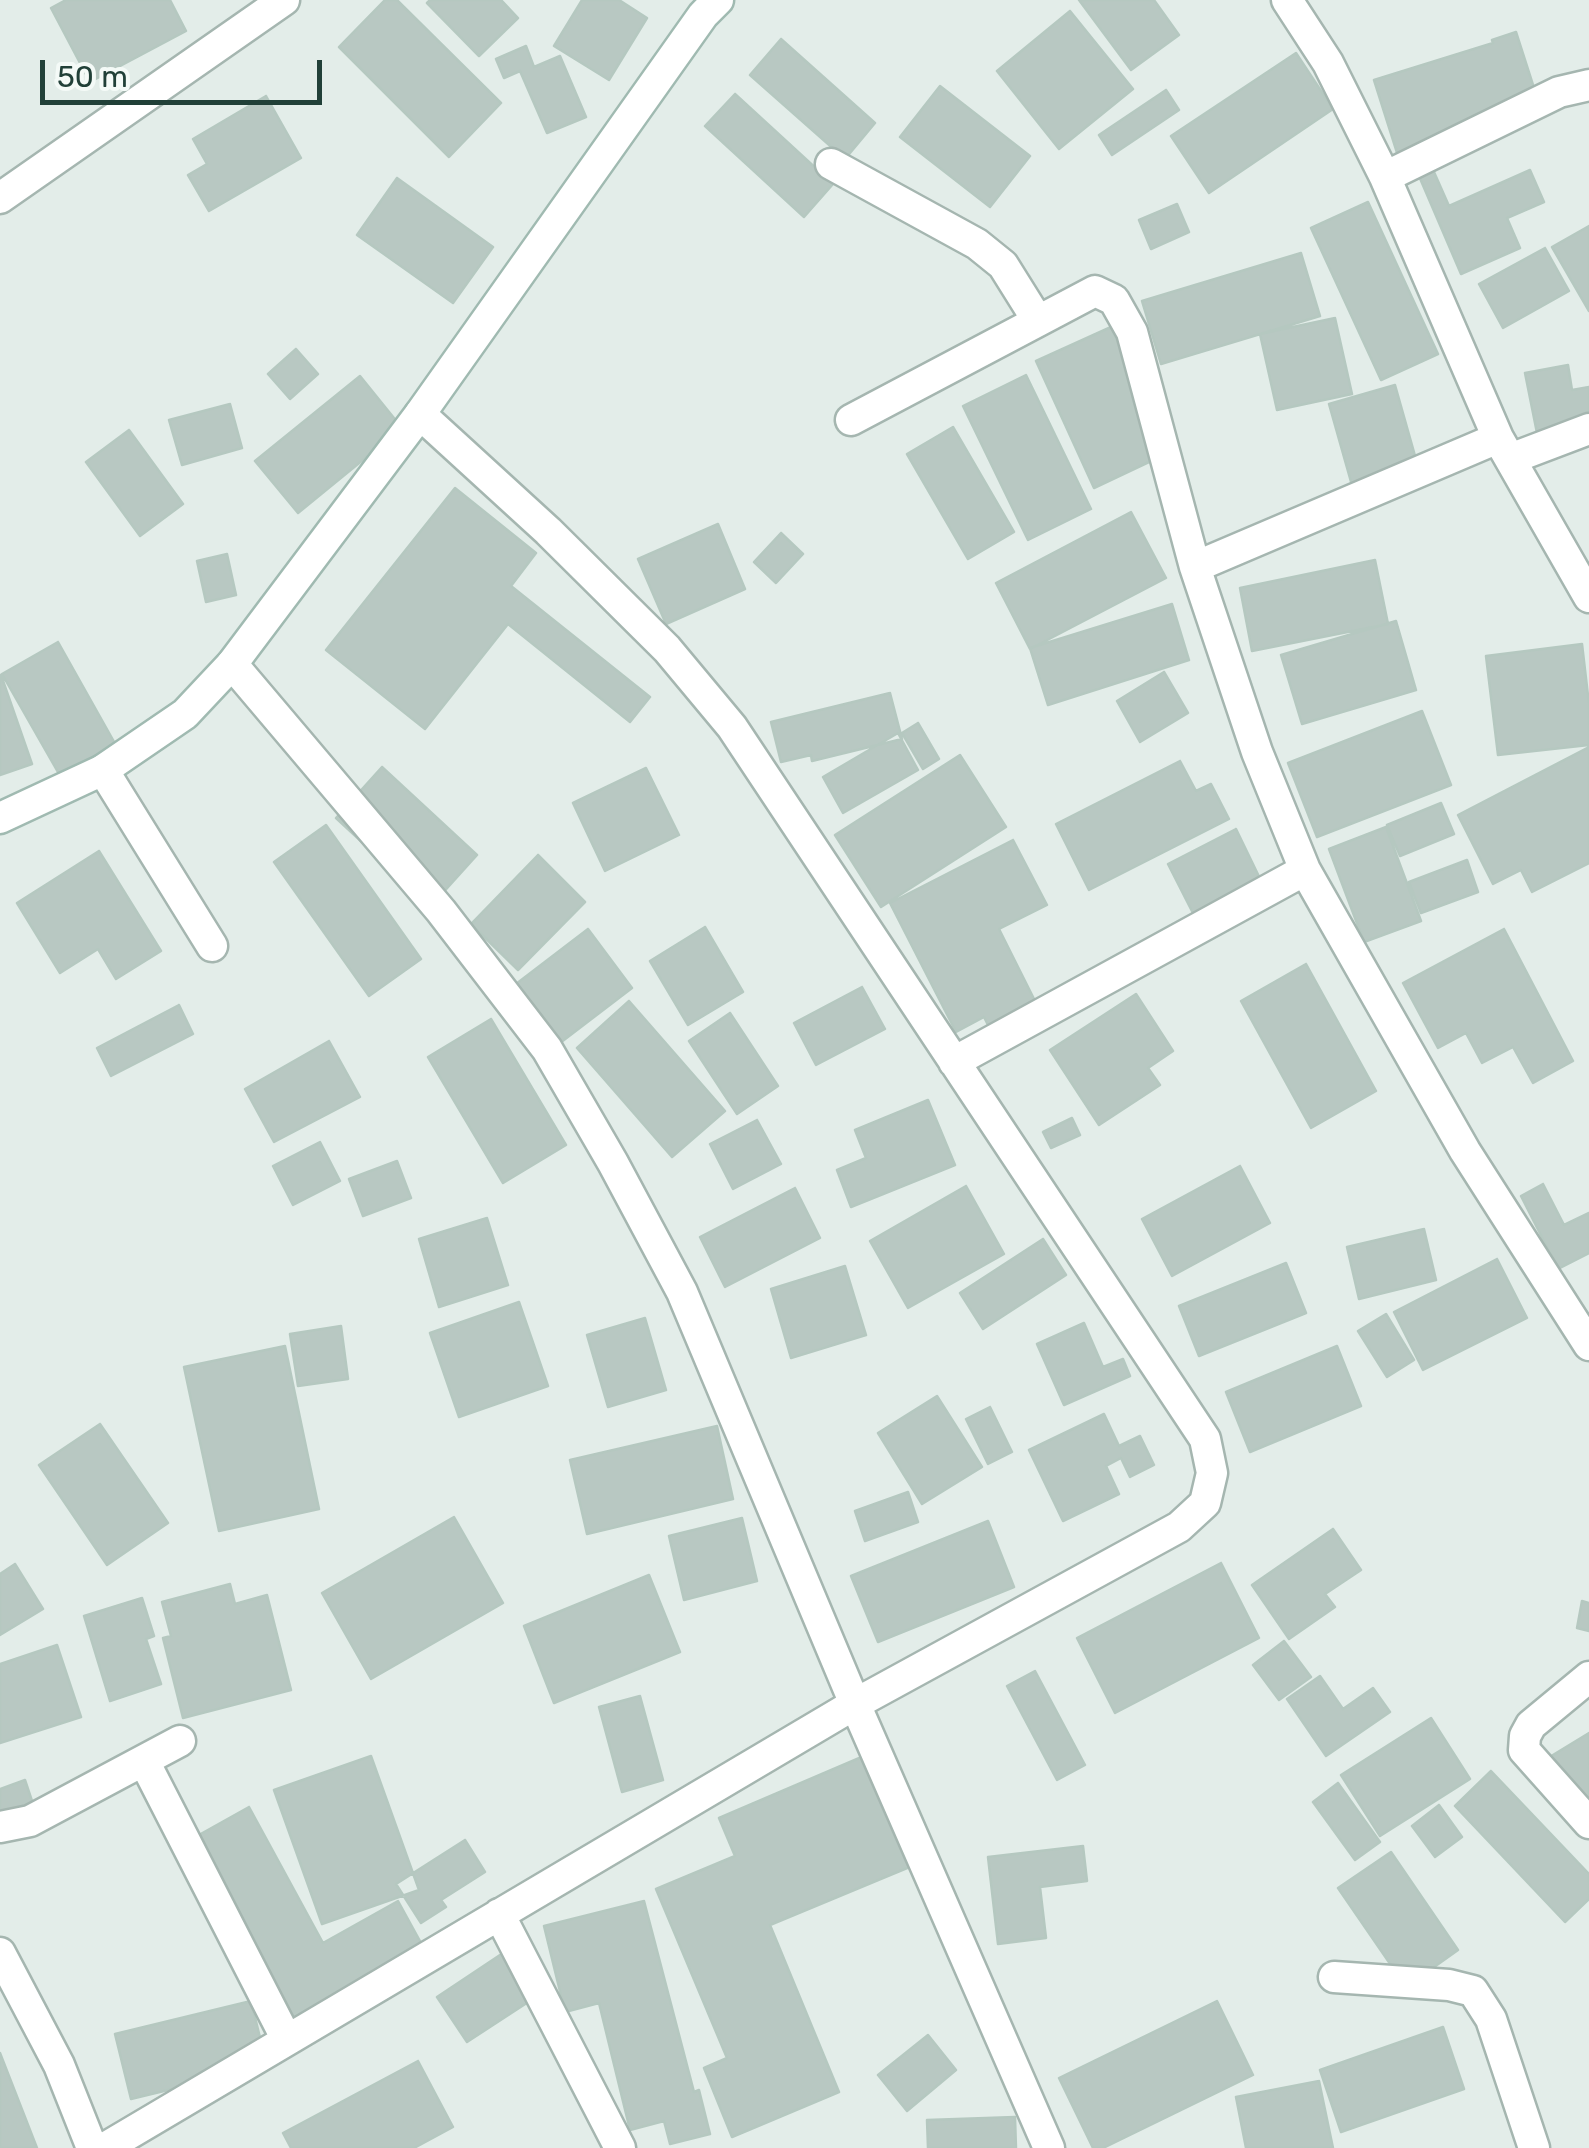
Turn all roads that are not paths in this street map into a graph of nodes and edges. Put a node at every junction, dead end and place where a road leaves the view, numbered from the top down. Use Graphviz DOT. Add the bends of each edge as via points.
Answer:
graph roads {
  1 [pos="284,0"];
  2 [pos="718,0"];
  3 [pos="1287,0"];
  4 [pos="1589,85"];
  5 [pos="831,164"];
  6 [pos="1385,177"];
  7 [pos="0,198"];
  8 [pos="1038,321"];
  9 [pos="420,414"];
  10 [pos="852,420"];
  11 [pos="1589,429"];
  12 [pos="1504,448"];
  13 [pos="1195,567"];
  14 [pos="1589,597"];
  15 [pos="232,664"];
  16 [pos="104,770"];
  17 [pos="0,818"];
  18 [pos="1305,870"];
  19 [pos="212,946"];
  20 [pos="954,1062"];
  21 [pos="1589,1345"];
  22 [pos="1589,1677"];
  23 [pos="855,1704"];
  24 [pos="180,1741"];
  25 [pos="144,1760"];
  26 [pos="1589,1823"];
  27 [pos="0,1827"];
  28 [pos="499,1914"];
  29 [pos="0,1953"];
  30 [pos="1334,1977"];
  31 [pos="286,2040"];
  32 [pos="92,2148"];
  33 [pos="106,2148"];
  34 [pos="620,2148"];
  35 [pos="1049,2148"];
  36 [pos="1534,2148"];
  1 -- 7 [label="street"];
  2 -- 9 [label="street"];
  3 -- 6 [label="street" via="1328,63"];
  4 -- 6 [label="street" via="1559,92"];
  5 -- 8 [label="street" via="978,244 1003,265"];
  6 -- 12 [label="street"];
  8 -- 10 [label="street"];
  8 -- 13 [label="street" via="1095,290 1114,300 1132,332"];
  9 -- 15 [label="street"];
  9 -- 20 [label="street" via="667,649 732,727"];
  11 -- 12 [label="street"];
  12 -- 13 [label="street"];
  12 -- 14 [label="street"];
  13 -- 18 [label="street" via="1256,752"];
  15 -- 16 [label="street" via="185,714"];
  15 -- 23 [label="street" via="440,911 546,1049 682,1292"];
  16 -- 17 [label="street"];
  16 -- 19 [label="street"];
  18 -- 20 [label="street"];
  18 -- 21 [label="street" via="1466,1151"];
  20 -- 23 [label="street" via="1204,1439 1212,1473 1205,1503 1178,1527"];
  22 -- 26 [label="street" via="1531,1725 1524,1750"];
  23 -- 28 [label="street"];
  23 -- 35 [label="street"];
  24 -- 25 [label="street"];
  25 -- 27 [label="street" via="30,1821"];
  25 -- 31 [label="street"];
  28 -- 31 [label="street"];
  28 -- 34 [label="street"];
  29 -- 32 [label="street" via="59,2065"];
  30 -- 36 [label="street" via="1472,1991 1491,2018"];
  31 -- 33 [label="street"];
}
